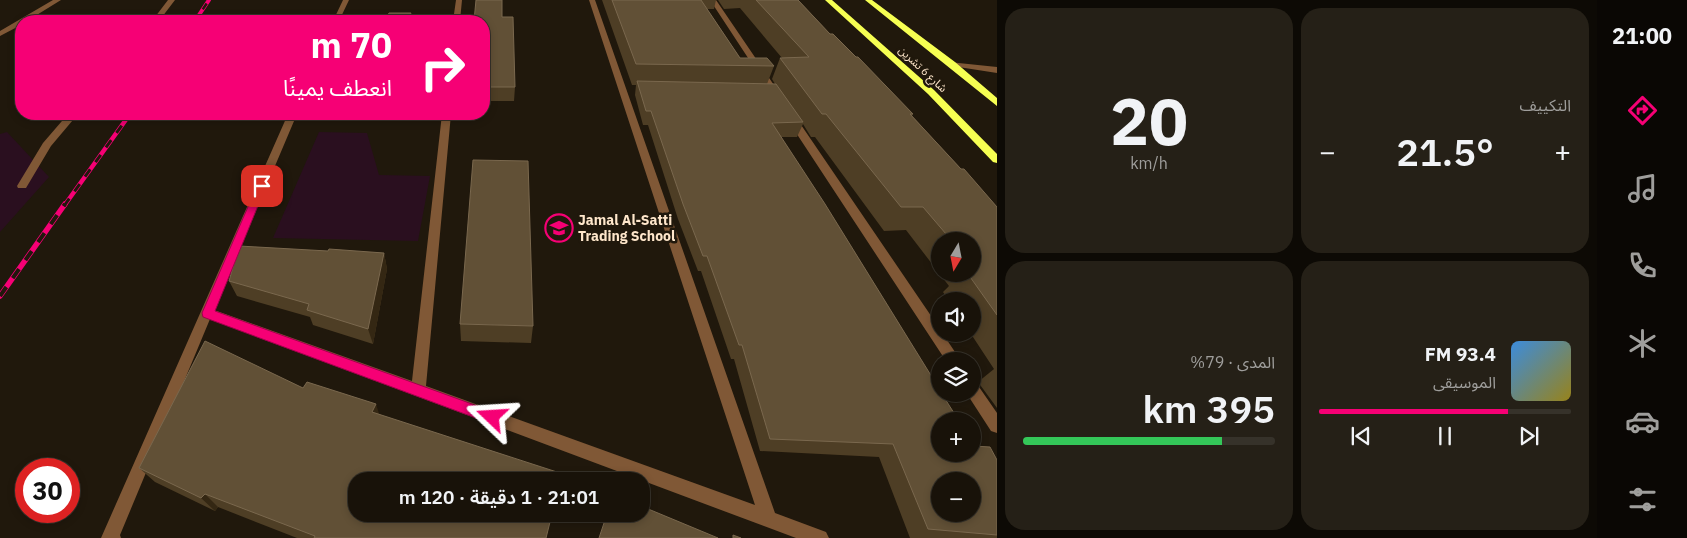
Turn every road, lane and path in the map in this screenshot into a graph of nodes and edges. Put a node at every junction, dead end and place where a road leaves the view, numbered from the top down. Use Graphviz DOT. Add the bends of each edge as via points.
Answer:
graph roads {
  1 [pos="58,0"];
  2 [pos="172,0"];
  3 [pos="346,0"];
  4 [pos="459,0"];
  5 [pos="592,0"];
  6 [pos="713,0"];
  7 [pos="828,0"];
  8 [pos="868,0"];
  9 [pos="33,15"];
  10 [pos="160,15"];
  11 [pos="339,15"];
  12 [pos="458,15"];
  13 [pos="15,26"];
  14 [pos="0,34"];
  15 [pos="952,64"];
  16 [pos="997,70"];
  17 [pos="997,103"];
  18 [pos="68,120"];
  19 [pos="289,120"];
  20 [pos="446,120"];
  21 [pos="997,160"];
  22 [pos="22,186"];
  23 [pos="208,313"];
  24 [pos="948,352"];
  25 [pos="418,390"];
  26 [pos="980,402"];
  27 [pos="997,426"];
  28 [pos="768,518"];
  29 [pos="112,538"];
  30 [pos="820,538"];
  1 -- 9 [label="street"];
  2 -- 10 [label="street"];
  3 -- 11 [label="street"];
  4 -- 12 [label="street"];
  5 -- 28 [label="street" via="627,90"];
  6 -- 24 [label="street" via="770,93"];
  7 -- 21 [label="main road, شارع 6 تشرين" via="931,92"];
  8 -- 15 [label="main road, شارع 6 تشرين"];
  13 -- 14 [label="street"];
  15 -- 16 [label="street"];
  15 -- 17 [label="main road, شارع 6 تشرين"];
  18 -- 22 [label="street" via="47,145"];
  19 -- 23 [label="street"];
  20 -- 25 [label="street"];
  23 -- 25 [label="street"];
  23 -- 29 [label="street"];
  25 -- 28 [label="street"];
  26 -- 27 [label="street"];
  28 -- 30 [label="street"];
}
